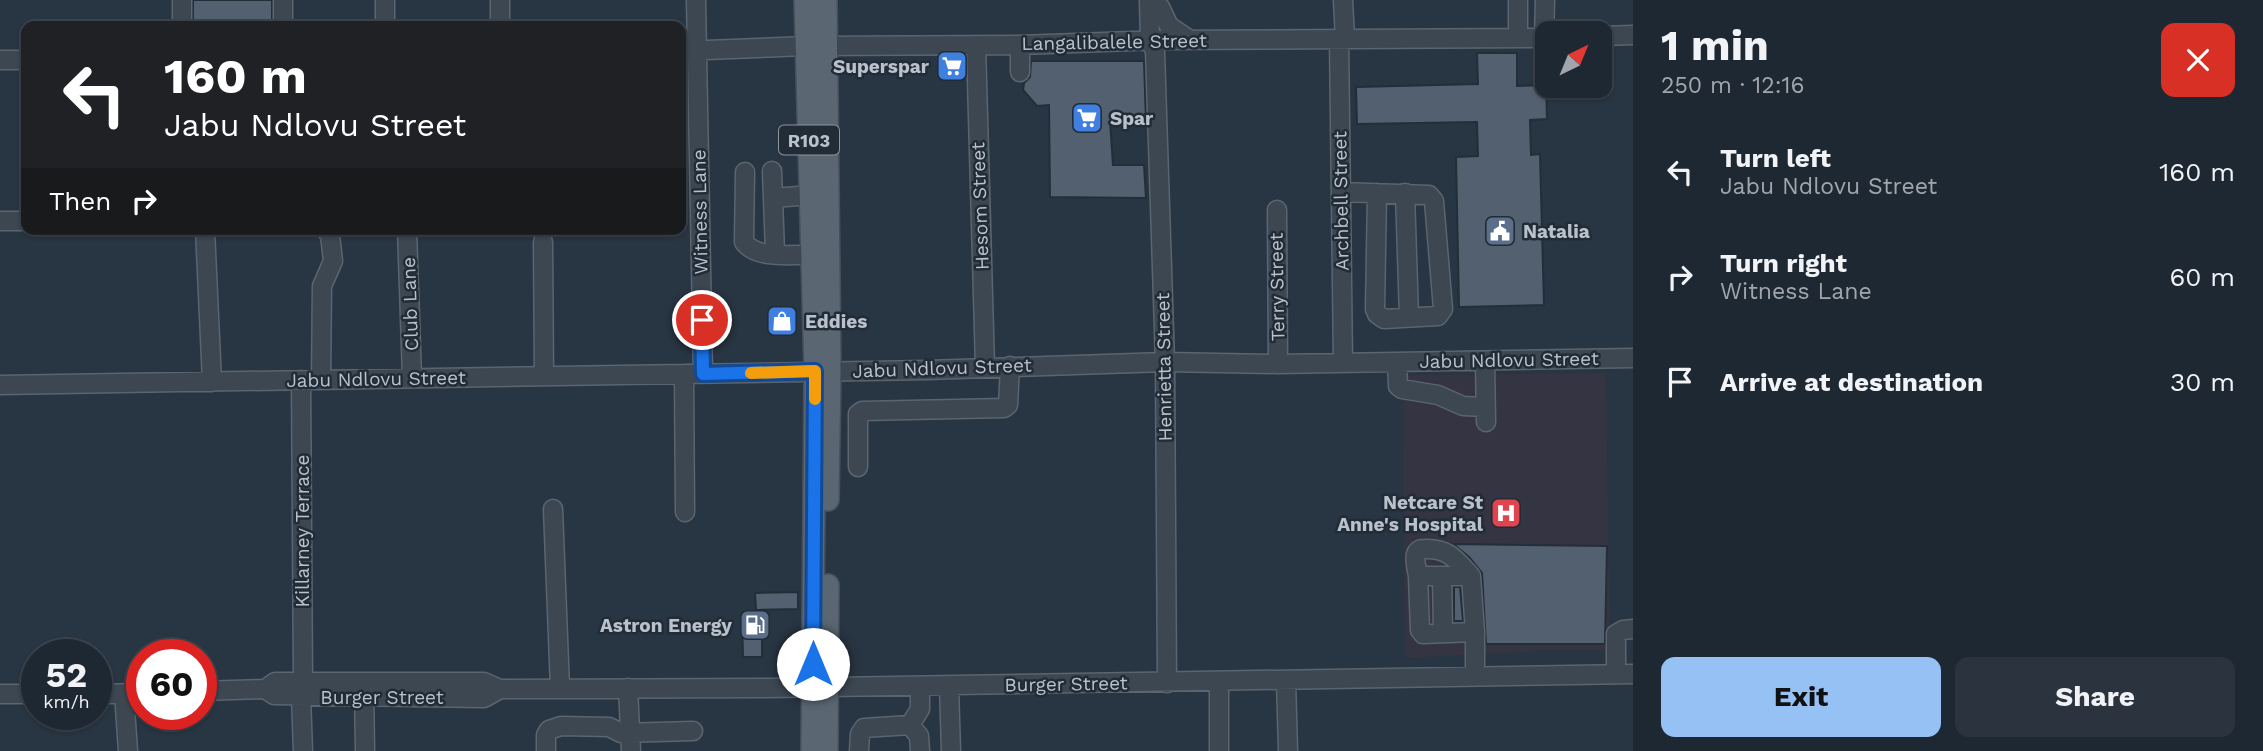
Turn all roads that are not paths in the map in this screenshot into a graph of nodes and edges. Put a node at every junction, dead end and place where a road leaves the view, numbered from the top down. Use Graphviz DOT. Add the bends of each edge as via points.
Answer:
graph roads {
  1 [pos="182,0"];
  2 [pos="283,0"];
  3 [pos="384,0"];
  4 [pos="500,0"];
  5 [pos="696,0"];
  6 [pos="805,0"];
  7 [pos="825,0"];
  8 [pos="1343,0"];
  9 [pos="1518,0"];
  10 [pos="1545,0"];
  11 [pos="1157,2"];
  12 [pos="183,21"];
  13 [pos="283,21"];
  14 [pos="384,21"];
  15 [pos="500,21"];
  16 [pos="1546,21"];
  17 [pos="1633,35"];
  18 [pos="1612,36"];
  19 [pos="1518,38"];
  20 [pos="1535,38"];
  21 [pos="1342,39"];
  22 [pos="1190,40"];
  23 [pos="1155,44"];
  24 [pos="976,45"];
  25 [pos="1020,45"];
  26 [pos="817,46"];
  27 [pos="689,51"];
  28 [pos="0,60"];
  29 [pos="21,60"];
  30 [pos="1020,72"];
  31 [pos="772,171"];
  32 [pos="745,172"];
  33 [pos="1341,192"];
  34 [pos="1377,193"];
  35 [pos="1405,193"];
  36 [pos="811,195"];
  37 [pos="773,198"];
  38 [pos="1276,210"];
  39 [pos="0,221"];
  40 [pos="21,221"];
  41 [pos="205,235"];
  42 [pos="330,235"];
  43 [pos="407,235"];
  44 [pos="543,242"];
  45 [pos="775,253"];
  46 [pos="812,255"];
  47 [pos="1409,317"];
  48 [pos="1633,358"];
  49 [pos="1485,360"];
  50 [pos="1165,362"];
  51 [pos="1397,362"];
  52 [pos="1343,363"];
  53 [pos="1278,364"];
  54 [pos="1010,366"];
  55 [pos="985,368"];
  56 [pos="823,371"];
  57 [pos="684,374"];
  58 [pos="703,374"];
  59 [pos="544,376"];
  60 [pos="412,378"];
  61 [pos="321,379"];
  62 [pos="301,380"];
  63 [pos="212,382"];
  64 [pos="0,385"];
  65 [pos="858,467"];
  66 [pos="553,509"];
  67 [pos="685,512"];
  68 [pos="1418,576"];
  69 [pos="1442,576"];
  70 [pos="1471,576"];
  71 [pos="1633,629"];
  72 [pos="1443,632"];
  73 [pos="1475,632"];
  74 [pos="1624,674"];
  75 [pos="1475,677"];
  76 [pos="1286,680"];
  77 [pos="1219,681"];
  78 [pos="1167,682"];
  79 [pos="920,686"];
  80 [pos="949,686"];
  81 [pos="821,687"];
  82 [pos="561,688"];
  83 [pos="628,688"];
  84 [pos="302,689"];
  85 [pos="217,690"];
  86 [pos="364,690"];
  87 [pos="0,694"];
  88 [pos="21,694"];
  89 [pos="910,725"];
  90 [pos="130,730"];
  91 [pos="693,731"];
  92 [pos="630,742"];
  93 [pos="128,751"];
  94 [pos="303,751"];
  95 [pos="365,751"];
  96 [pos="546,751"];
  97 [pos="812,751"];
  98 [pos="827,751"];
  99 [pos="859,751"];
  100 [pos="920,751"];
  101 [pos="951,751"];
  102 [pos="1219,751"];
  103 [pos="1288,751"];
  1 -- 12 [label="street"];
  2 -- 13 [label="street"];
  3 -- 14 [label="street"];
  4 -- 15 [label="street"];
  5 -- 27 [label="street, Witness Lane"];
  6 -- 26 [label="main road, R103"];
  7 -- 26 [label="main road, R103"];
  8 -- 21 [label="street, Archbell Street"];
  9 -- 19 [label="street"];
  10 -- 16 [label="street"];
  11 -- 22 [label="street" via="1169,26"];
  11 -- 23 [label="street, Henrietta Street"];
  17 -- 18 [label="street"];
  19 -- 20 [label="street, Langalibalele Street"];
  19 -- 21 [label="street, Langalibalele Street"];
  21 -- 22 [label="street, Langalibalele Street"];
  21 -- 33 [label="street, Archbell Street"];
  22 -- 23 [label="street, Langalibalele Street"];
  23 -- 25 [label="street, Langalibalele Street"];
  23 -- 50 [label="street, Henrietta Street"];
  24 -- 25 [label="street, Langalibalele Street"];
  24 -- 26 [label="street, Langalibalele Street"];
  24 -- 55 [label="street, Hesom Street"];
  25 -- 30 [label="street"];
  26 -- 27 [label="street, Langalibalele Street"];
  26 -- 36 [label="main road, R103"];
  26 -- 56 [label="main road, R103"];
  27 -- 58 [label="street, Witness Lane"];
  28 -- 29 [label="street"];
  31 -- 37 [label="street"];
  32 -- 45 [label="street" via="744,242 757,253"];
  33 -- 34 [label="street"];
  33 -- 52 [label="street, Archbell Street"];
  34 -- 35 [label="street"];
  34 -- 47 [label="street" via="1375,309 1384,319"];
  35 -- 47 [label="street"];
  35 -- 47 [label="street" via="1429,195 1436,204 1443,309 1438,316"];
  36 -- 37 [label="street"];
  36 -- 46 [label="main road, R103"];
  37 -- 45 [label="street"];
  38 -- 53 [label="street, Terry Street"];
  39 -- 40 [label="street"];
  41 -- 63 [label="street"];
  42 -- 61 [label="street" via="333,261 322,286"];
  43 -- 60 [label="street, Club Lane"];
  44 -- 59 [label="street"];
  45 -- 46 [label="street"];
  46 -- 56 [label="main road, R103"];
  48 -- 49 [label="street, Jabu Ndlovu Street"];
  49 -- 51 [label="street, Jabu Ndlovu Street"];
  49 -- 51 [label="street" via="1486,414 1438,395 1402,390"];
  50 -- 53 [label="street, Jabu Ndlovu Street"];
  50 -- 54 [label="street, Jabu Ndlovu Street"];
  50 -- 78 [label="street, Henrietta Street"];
  51 -- 52 [label="street, Jabu Ndlovu Street"];
  52 -- 53 [label="street, Jabu Ndlovu Street"];
  54 -- 55 [label="street, Jabu Ndlovu Street"];
  54 -- 65 [label="street" via="1008,405 1004,408 862,411 858,414"];
  55 -- 56 [label="street, Jabu Ndlovu Street"];
  56 -- 58 [label="street, Jabu Ndlovu Street"];
  56 -- 81 [label="main road, R103"];
  57 -- 58 [label="street, Jabu Ndlovu Street"];
  57 -- 59 [label="street, Jabu Ndlovu Street"];
  57 -- 67 [label="street"];
  59 -- 60 [label="street, Jabu Ndlovu Street"];
  60 -- 61 [label="street, Jabu Ndlovu Street"];
  61 -- 62 [label="street, Jabu Ndlovu Street"];
  62 -- 63 [label="street, Jabu Ndlovu Street"];
  62 -- 84 [label="street, Killarney Terrace"];
  63 -- 64 [label="street, Jabu Ndlovu Street"];
  66 -- 82 [label="street"];
  68 -- 69 [label="street"];
  68 -- 70 [label="street" via="1415,555 1420,549 1445,550"];
  68 -- 72 [label="street" via="1420,630 1423,634"];
  69 -- 70 [label="street"];
  69 -- 72 [label="street"];
  70 -- 73 [label="street"];
  71 -- 74 [label="street" via="1616,634"];
  72 -- 73 [label="street"];
  73 -- 75 [label="street"];
  74 -- 75 [label="street, Burger Street"];
  75 -- 76 [label="street, Burger Street"];
  76 -- 77 [label="street, Burger Street"];
  76 -- 103 [label="street"];
  77 -- 78 [label="street, Burger Street"];
  77 -- 102 [label="street"];
  78 -- 80 [label="street, Burger Street"];
  79 -- 80 [label="street, Burger Street"];
  79 -- 81 [label="street, Burger Street"];
  79 -- 89 [label="street" via="921,704"];
  80 -- 101 [label="street"];
  81 -- 83 [label="street, Burger Street"];
  81 -- 97 [label="main road, R103"];
  81 -- 98 [label="main road, R103"];
  82 -- 83 [label="street, Burger Street"];
  82 -- 86 [label="street, Burger Street" via="500,688 484,698"];
  83 -- 92 [label="street"];
  84 -- 85 [label="street, Burger Street"];
  84 -- 86 [label="street, Burger Street"];
  84 -- 94 [label="street, Killarney Terrace"];
  86 -- 95 [label="street"];
  87 -- 88 [label="street"];
  89 -- 99 [label="street" via="864,728"];
  89 -- 100 [label="street" via="919,736"];
  90 -- 93 [label="street"];
  91 -- 92 [label="street"];
  92 -- 96 [label="street" via="609,727 561,726 546,734"];
}
